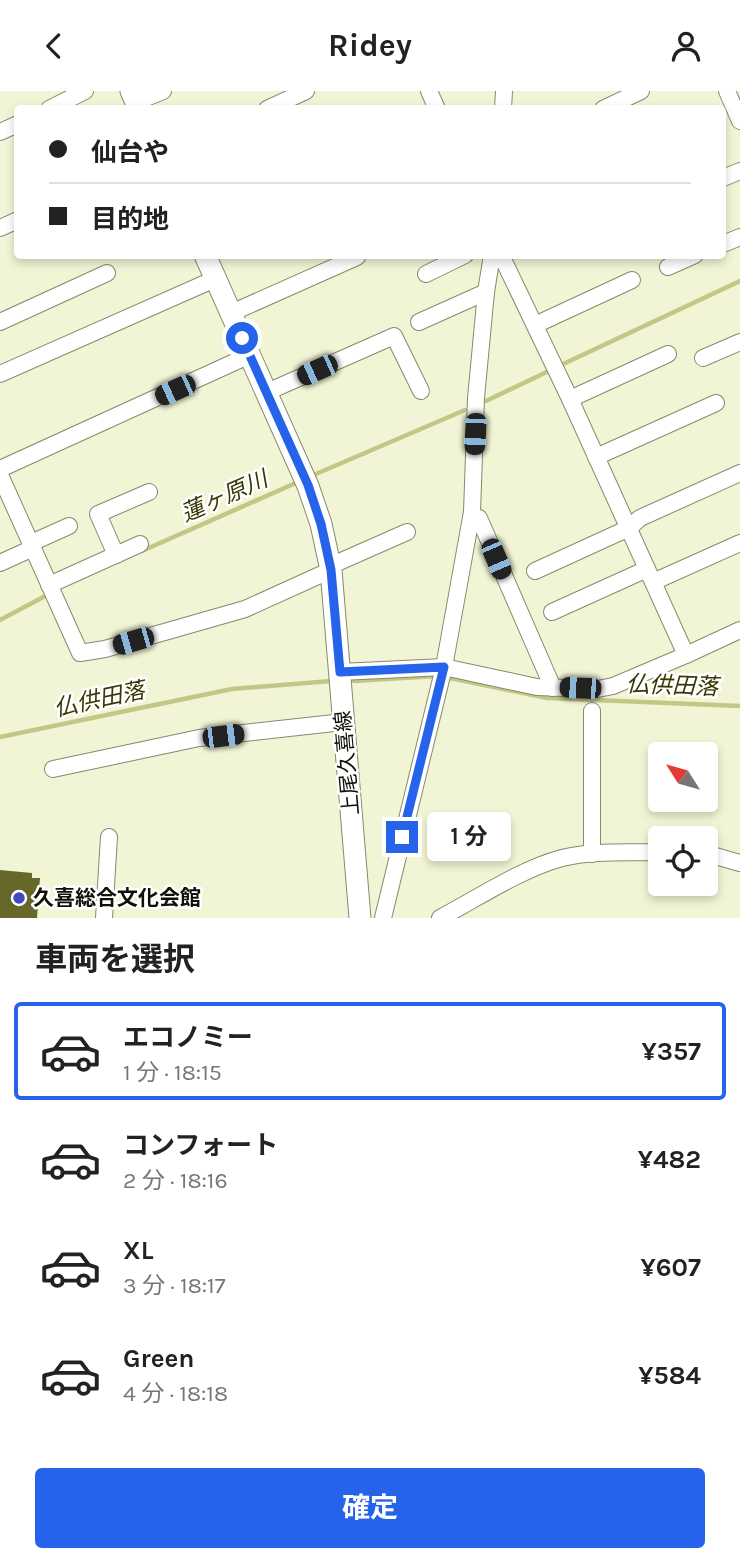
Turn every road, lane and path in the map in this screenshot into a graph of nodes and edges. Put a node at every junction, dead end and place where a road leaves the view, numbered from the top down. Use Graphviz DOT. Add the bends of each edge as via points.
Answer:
graph roads {
  1 [pos="85,91"];
  2 [pos="163,91"];
  3 [pos="306,91"];
  4 [pos="641,91"];
  5 [pos="727,91"];
  6 [pos="621,95"];
  7 [pos="135,101"];
  8 [pos="57,105"];
  9 [pos="276,105"];
  10 [pos="740,121"];
  11 [pos="207,259"];
  12 [pos="352,259"];
  13 [pos="457,259"];
  14 [pos="491,259"];
  15 [pos="503,259"];
  16 [pos="686,259"];
  17 [pos="668,267"];
  18 [pos="107,273"];
  19 [pos="426,274"];
  20 [pos="215,279"];
  21 [pos="632,280"];
  22 [pos="486,292"];
  23 [pos="231,313"];
  24 [pos="0,322"];
  25 [pos="419,322"];
  26 [pos="535,325"];
  27 [pos="740,342"];
  28 [pos="668,354"];
  29 [pos="250,355"];
  30 [pos="703,358"];
  31 [pos="0,374"];
  32 [pos="421,391"];
  33 [pos="267,392"];
  34 [pos="570,399"];
  35 [pos="716,403"];
  36 [pos="596,457"];
  37 [pos="0,469"];
  38 [pos="740,473"];
  39 [pos="0,475"];
  40 [pos="149,492"];
  41 [pos="7,507"];
  42 [pos="479,518"];
  43 [pos="69,526"];
  44 [pos="629,528"];
  45 [pos="407,532"];
  46 [pos="740,543"];
  47 [pos="140,544"];
  48 [pos="32,546"];
  49 [pos="116,555"];
  50 [pos="0,563"];
  51 [pos="330,568"];
  52 [pos="536,571"];
  53 [pos="650,575"];
  54 [pos="49,585"];
  55 [pos="552,612"];
  56 [pos="740,630"];
  57 [pos="686,655"];
  58 [pos="340,672"];
  59 [pos="442,673"];
  60 [pos="553,688"];
  61 [pos="592,711"];
  62 [pos="344,723"];
  63 [pos="52,769"];
  64 [pos="109,837"];
  65 [pos="648,852"];
  66 [pos="592,854"];
  67 [pos="718,857"];
  68 [pos="740,863"];
  69 [pos="104,918"];
  70 [pos="360,918"];
  71 [pos="383,918"];
  72 [pos="440,918"];
  1 -- 8 [label="street"];
  2 -- 7 [label="street"];
  3 -- 9 [label="street"];
  4 -- 6 [label="street"];
  5 -- 10 [label="street"];
  11 -- 20 [label="main road, 上尾久喜線"];
  12 -- 23 [label="street"];
  13 -- 19 [label="street"];
  14 -- 22 [label="street"];
  15 -- 26 [label="street"];
  16 -- 17 [label="street"];
  18 -- 24 [label="street"];
  20 -- 23 [label="main road, 上尾久喜線"];
  20 -- 31 [label="street"];
  21 -- 26 [label="street"];
  22 -- 25 [label="street"];
  22 -- 59 [label="street" via="472,512"];
  23 -- 29 [label="main road, 上尾久喜線"];
  26 -- 34 [label="street"];
  27 -- 30 [label="street"];
  28 -- 34 [label="street"];
  29 -- 33 [label="main road, 上尾久喜線"];
  29 -- 37 [label="street"];
  32 -- 33 [label="street" via="394,336"];
  33 -- 51 [label="main road, 上尾久喜線" via="305,479"];
  34 -- 36 [label="street"];
  35 -- 36 [label="street"];
  36 -- 44 [label="street"];
  38 -- 44 [label="street" via="640,518"];
  39 -- 41 [label="street"];
  40 -- 49 [label="street" via="98,515"];
  41 -- 48 [label="street"];
  42 -- 60 [label="street"];
  43 -- 48 [label="street"];
  44 -- 52 [label="street"];
  44 -- 53 [label="street"];
  45 -- 51 [label="street"];
  46 -- 53 [label="street"];
  47 -- 49 [label="street"];
  48 -- 50 [label="street"];
  48 -- 54 [label="street"];
  49 -- 54 [label="street"];
  51 -- 54 [label="street" via="245,609 80,653"];
  51 -- 58 [label="main road, 上尾久喜線"];
  53 -- 55 [label="street"];
  53 -- 57 [label="street"];
  56 -- 57 [label="street"];
  57 -- 60 [label="street" via="606,688"];
  58 -- 59 [label="street"];
  58 -- 62 [label="main road, 上尾久喜線"];
  59 -- 60 [label="street"];
  59 -- 71 [label="street"];
  61 -- 66 [label="street"];
  62 -- 63 [label="street" via="199,739"];
  62 -- 70 [label="main road, 上尾久喜線"];
  64 -- 69 [label="street"];
  65 -- 66 [label="street"];
  66 -- 72 [label="street" via="540,866"];
  67 -- 68 [label="street"];
}
